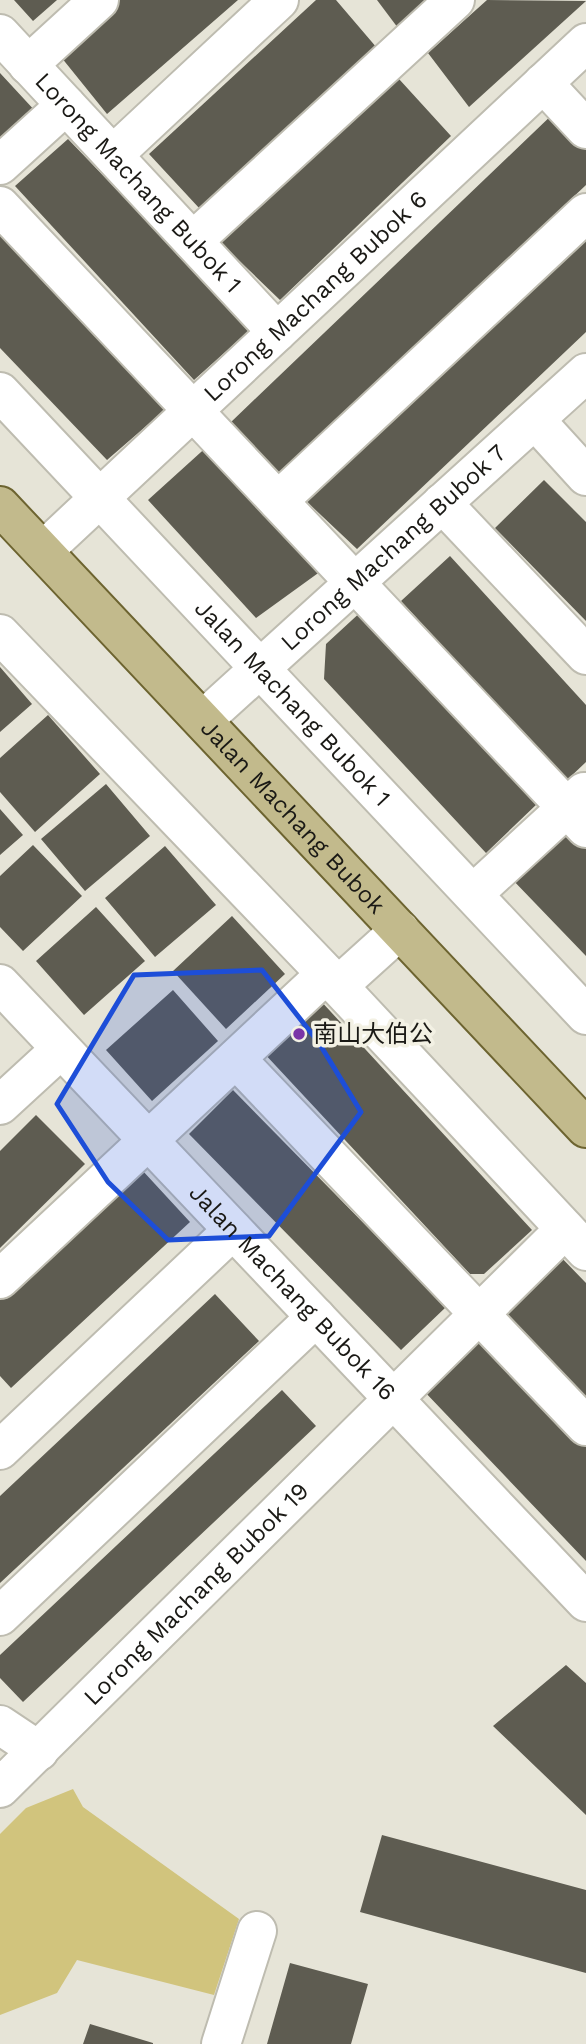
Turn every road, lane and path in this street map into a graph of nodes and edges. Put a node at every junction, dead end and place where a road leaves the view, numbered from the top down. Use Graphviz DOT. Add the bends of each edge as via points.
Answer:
graph roads {
  1 [pos="99,0"];
  2 [pos="279,0"];
  3 [pos="455,0"];
  4 [pos="0,34"];
  5 [pos="586,43"];
  6 [pos="29,65"];
  7 [pos="543,83"];
  8 [pos="66,106"];
  9 [pos="586,129"];
  10 [pos="113,155"];
  11 [pos="0,165"];
  12 [pos="0,206"];
  13 [pos="586,213"];
  14 [pos="193,241"];
  15 [pos="277,332"];
  16 [pos="586,373"];
  17 [pos="0,392"];
  18 [pos="193,411"];
  19 [pos="535,420"];
  20 [pos="586,475"];
  21 [pos="100,497"];
  22 [pos="278,501"];
  23 [pos="442,503"];
  24 [pos="0,506"];
  25 [pos="43,551"];
  26 [pos="355,583"];
  27 [pos="0,634"];
  28 [pos="586,655"];
  29 [pos="260,668"];
  30 [pos="203,720"];
  31 [pos="580,809"];
  32 [pos="473,894"];
  33 [pos="400,930"];
  34 [pos="332,980"];
  35 [pos="0,984"];
  36 [pos="586,1015"];
  37 [pos="61,1049"];
  38 [pos="236,1059"];
  39 [pos="0,1105"];
  40 [pos="586,1128"];
  41 [pos="148,1141"];
  42 [pos="233,1230"];
  43 [pos="576,1240"];
  44 [pos="0,1279"];
  45 [pos="480,1315"];
  46 [pos="316,1317"];
  47 [pos="394,1400"];
  48 [pos="586,1426"];
  49 [pos="0,1450"];
  50 [pos="586,1602"];
  51 [pos="0,1616"];
  52 [pos="0,1725"];
  53 [pos="39,1751"];
  54 [pos="0,1788"];
  55 [pos="257,1931"];
  56 [pos="221,2044"];
  1 -- 6 [label="street"];
  2 -- 10 [label="street"];
  3 -- 14 [label="street"];
  4 -- 6 [label="street, Lorong Machang Bubok 1"];
  5 -- 7 [label="street, Lorong Machang Bubok 6"];
  6 -- 8 [label="street, Lorong Machang Bubok 1"];
  7 -- 9 [label="street"];
  7 -- 15 [label="street, Lorong Machang Bubok 6"];
  8 -- 10 [label="street, Lorong Machang Bubok 1"];
  8 -- 11 [label="street"];
  10 -- 14 [label="street, Lorong Machang Bubok 1"];
  12 -- 18 [label="street"];
  13 -- 22 [label="street"];
  14 -- 15 [label="street, Lorong Machang Bubok 1"];
  15 -- 18 [label="street, Lorong Machang Bubok 6"];
  16 -- 19 [label="street, Lorong Machang Bubok 7"];
  17 -- 21 [label="street, Jalan Machang Bubok 1"];
  18 -- 21 [label="street, Lorong Machang Bubok 6"];
  18 -- 22 [label="street"];
  19 -- 20 [label="street"];
  19 -- 23 [label="street, Lorong Machang Bubok 7"];
  21 -- 25 [label="street, Lorong Machang Bubok 6"];
  21 -- 29 [label="street, Jalan Machang Bubok 1"];
  22 -- 26 [label="street"];
  23 -- 26 [label="street, Lorong Machang Bubok 7"];
  23 -- 28 [label="street"];
  24 -- 25 [label="main road, Jalan Machang Bubok"];
  25 -- 30 [label="main road, Jalan Machang Bubok"];
  26 -- 29 [label="street, Lorong Machang Bubok 7"];
  26 -- 31 [label="street"];
  27 -- 34 [label="street"];
  29 -- 30 [label="street, Lorong Machang Bubok 7"];
  29 -- 32 [label="street, Jalan Machang Bubok 1"];
  30 -- 33 [label="main road, Jalan Machang Bubok"];
  31 -- 32 [label="street"];
  32 -- 36 [label="street, Jalan Machang Bubok 1"];
  33 -- 34 [label="street"];
  33 -- 40 [label="main road, Jalan Machang Bubok"];
  34 -- 38 [label="street"];
  34 -- 43 [label="street"];
  35 -- 37 [label="street, Jalan Machang Bubok 16"];
  37 -- 39 [label="street"];
  37 -- 41 [label="street, Jalan Machang Bubok 16"];
  38 -- 41 [label="street"];
  38 -- 45 [label="street"];
  41 -- 42 [label="street, Jalan Machang Bubok 16"];
  41 -- 44 [label="street"];
  42 -- 46 [label="street, Jalan Machang Bubok 16"];
  42 -- 49 [label="street"];
  43 -- 45 [label="street, Lorong Machang Bubok 19"];
  45 -- 47 [label="street, Lorong Machang Bubok 19"];
  45 -- 48 [label="street"];
  46 -- 47 [label="street, Jalan Machang Bubok 16"];
  46 -- 51 [label="street"];
  47 -- 50 [label="street, Jalan Machang Bubok 16"];
  47 -- 53 [label="street, Lorong Machang Bubok 19"];
  52 -- 53 [label="street"];
  53 -- 54 [label="street, Lorong Machang Bubok 19"];
  55 -- 56 [label="street"];
}
